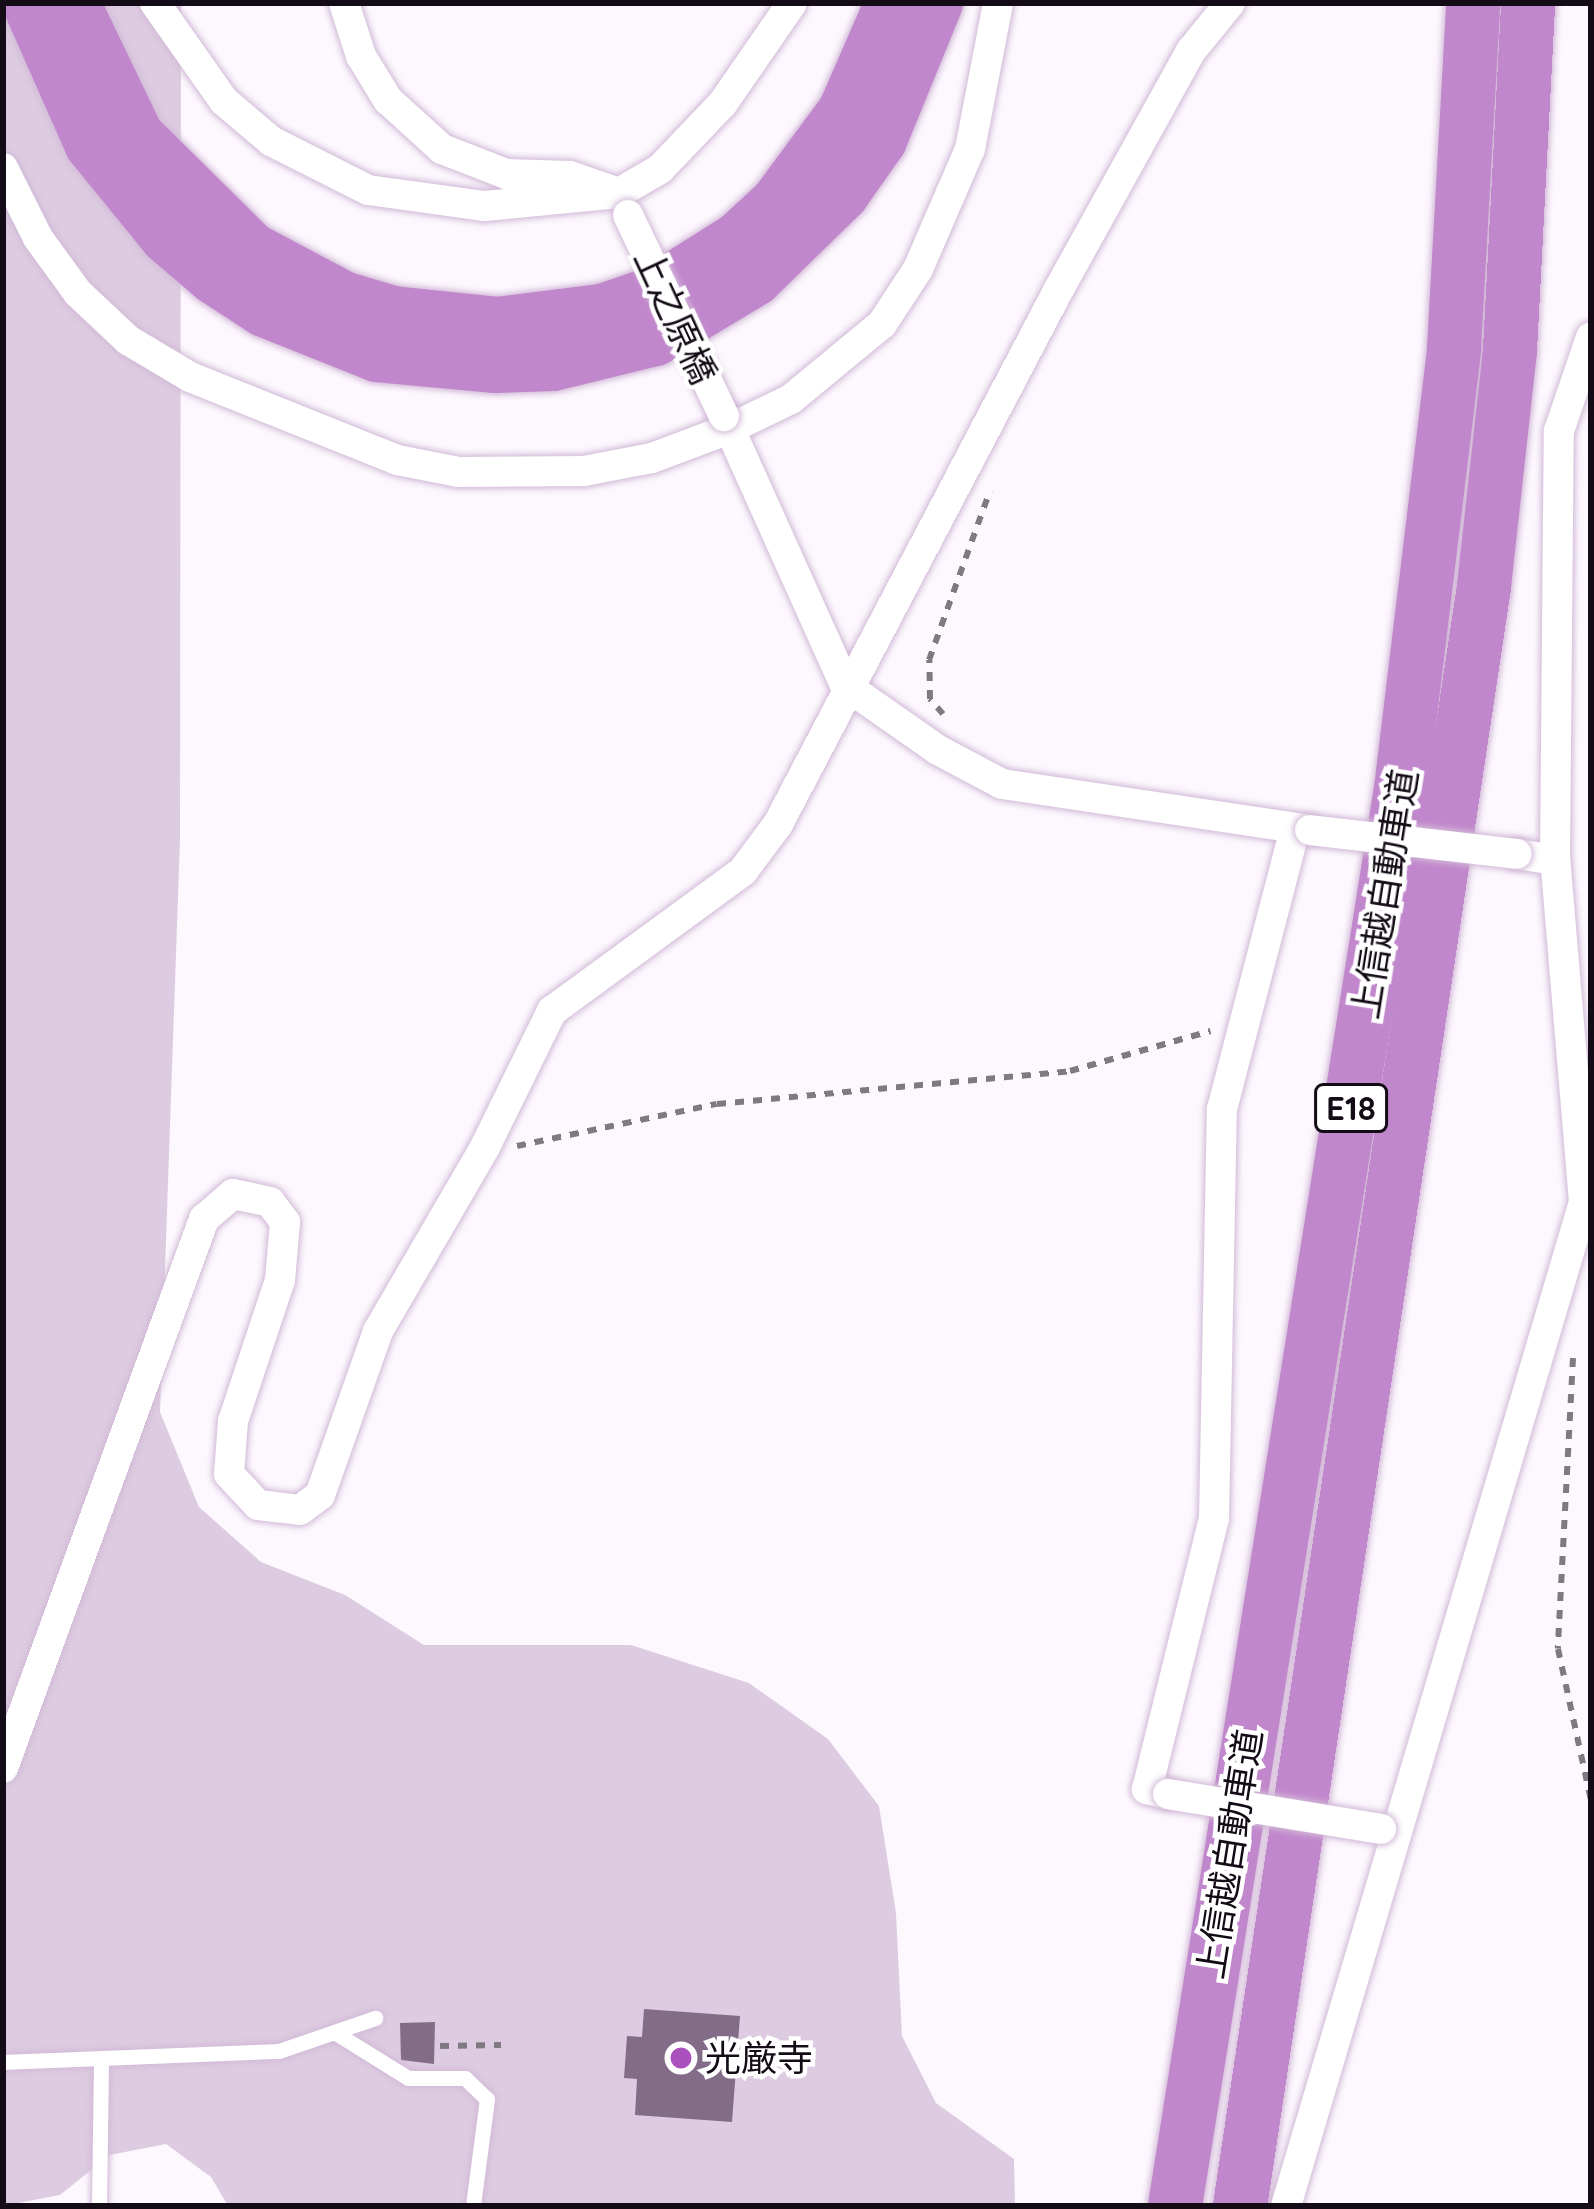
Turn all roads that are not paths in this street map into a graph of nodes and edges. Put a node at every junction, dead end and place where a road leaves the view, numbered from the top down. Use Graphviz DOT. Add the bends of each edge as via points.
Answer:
graph roads {
  1 [pos="29,3"];
  2 [pos="73,3"];
  3 [pos="155,3"];
  4 [pos="344,3"];
  5 [pos="792,3"];
  6 [pos="892,3"];
  7 [pos="936,3"];
  8 [pos="998,3"];
  9 [pos="1230,3"];
  10 [pos="1473,3"];
  11 [pos="1528,3"];
  12 [pos="1543,3"];
  13 [pos="3,168"];
  14 [pos="624,204"];
  15 [pos="1591,337"];
  16 [pos="1510,350"];
  17 [pos="726,423"];
  18 [pos="845,686"];
  19 [pos="1302,829"];
  20 [pos="1555,860"];
  21 [pos="3,1768"];
  22 [pos="1390,1831"];
  23 [pos="375,2018"];
  24 [pos="334,2032"];
  25 [pos="101,2058"];
  26 [pos="3,2062"];
  27 [pos="99,2206"];
  28 [pos="473,2206"];
  29 [pos="1174,2206"];
  30 [pos="1240,2206"];
  31 [pos="1286,2206"];
  1 -- 7 [label="highway" via="92,145 166,237 215,278 264,310 377,355 496,366 553,364 655,339 755,279 828,209 880,140"];
  2 -- 6 [label="highway" via="137,136 251,250 393,313 497,324 649,295 738,238 777,203 834,127 870,66"];
  3 -- 14 [label="street" via="224,101 322,171 425,202"];
  4 -- 14 [label="street" via="361,56 388,100 442,148 506,174 571,176"];
  5 -- 14 [label="street" via="693,139"];
  8 -- 17 [label="street" via="970,149 918,269 882,324 840,363"];
  9 -- 18 [label="street" via="1192,51"];
  10 -- 29 [label="highway, 上信越自動車道 / E18" via="1454,348 1401,789"];
  11 -- 16 [label="highway, 上信越自動車道 / E18"];
  12 -- 16 [label="highway"];
  13 -- 17 [label="street" via="38,238 128,340 230,397 330,439 397,460 520,475 652,458"];
  14 -- 17 [label="street, 上之原橋, bridge"];
  15 -- 20 [label="street" via="1559,431"];
  16 -- 30 [label="highway, 上信越自動車道 / E18" via="1439,919"];
  17 -- 18 [label="street, 上之原橋"];
  18 -- 19 [label="street" via="1002,784"];
  18 -- 21 [label="street" via="778,824 743,872 587,978 551,1012 485,1147 378,1331 320,1495 300,1510 259,1505 229,1474 233,1421 280,1280 285,1222 270,1202 233,1194 204,1219"];
  19 -- 20 [label="street, bridge"];
  19 -- 22 [label="street, bridge" via="1222,1108 1214,1519 1147,1789"];
  20 -- 22 [label="street" via="1585,1202 1553,1326"];
  22 -- 31 [label="street"];
  23 -- 24 [label="lane"];
  24 -- 25 [label="lane" via="279,2051"];
  24 -- 28 [label="lane" via="407,2078 464,2078 487,2099"];
  25 -- 26 [label="lane"];
  25 -- 27 [label="lane"];
}
